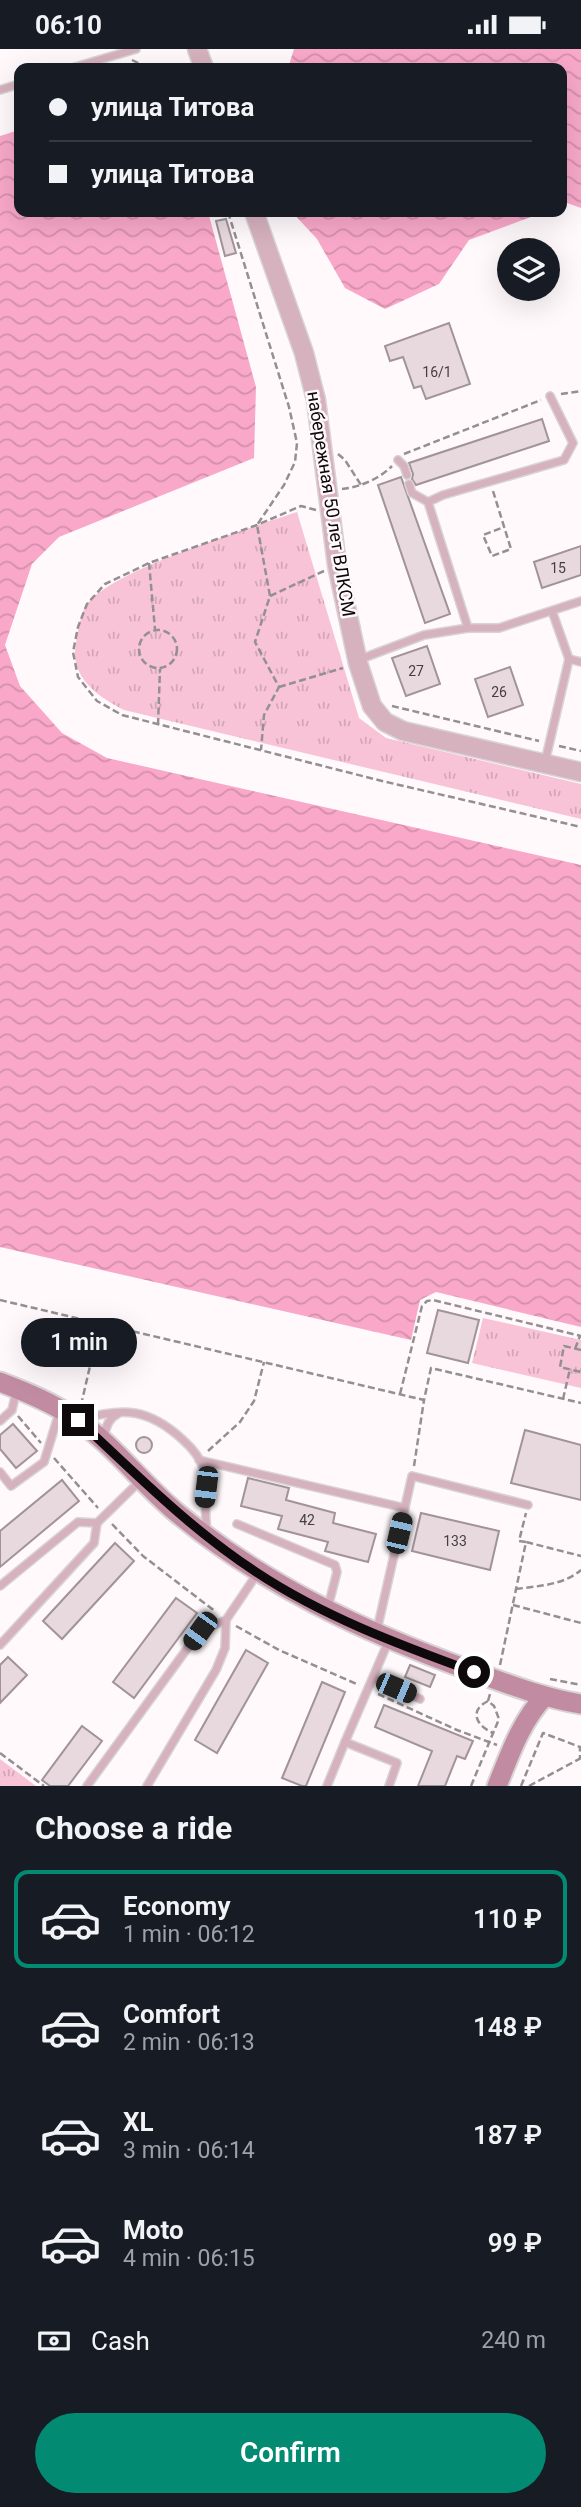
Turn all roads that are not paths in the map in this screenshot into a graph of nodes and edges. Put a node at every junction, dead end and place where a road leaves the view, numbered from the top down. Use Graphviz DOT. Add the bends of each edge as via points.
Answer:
graph roads {
  1 [pos="136,49"];
  2 [pos="89,63"];
  3 [pos="256,217"];
  4 [pos="550,396"];
  5 [pos="398,460"];
  6 [pos="407,475"];
  7 [pos="409,484"];
  8 [pos="428,502"];
  9 [pos="581,601"];
  10 [pos="552,611"];
  11 [pos="468,628"];
  12 [pos="569,659"];
  13 [pos="581,662"];
  14 [pos="358,663"];
  15 [pos="545,763"];
  16 [pos="581,772"];
  17 [pos="9,1386"];
  18 [pos="123,1411"];
  19 [pos="69,1415"];
  20 [pos="0,1422"];
  21 [pos="107,1446"];
  22 [pos="200,1459"];
  23 [pos="0,1472"];
  24 [pos="142,1480"];
  25 [pos="528,1505"];
  26 [pos="405,1508"];
  27 [pos="97,1523"];
  28 [pos="237,1524"];
  29 [pos="208,1538"];
  30 [pos="257,1573"];
  31 [pos="0,1586"];
  32 [pos="327,1611"];
  33 [pos="226,1620"];
  34 [pos="383,1637"];
  35 [pos="0,1646"];
  36 [pos="373,1678"];
  37 [pos="545,1696"];
  38 [pos="420,1699"];
  39 [pos="581,1704"];
  40 [pos="345,1742"];
  41 [pos="87,1786"];
  42 [pos="147,1786"];
  43 [pos="327,1786"];
  44 [pos="388,1786"];
  45 [pos="496,1786"];
  1 -- 2 [label="lane"];
  3 -- 14 [label="street, набережная 50 лет ВЛКСМ" via="316,400 337,565"];
  4 -- 8 [label="lane" via="573,443 564,460"];
  5 -- 6 [label="lane"];
  7 -- 8 [label="lane" via="412,493"];
  8 -- 11 [label="lane"];
  9 -- 10 [label="lane"];
  10 -- 11 [label="lane" via="499,628"];
  10 -- 12 [label="lane"];
  11 -- 14 [label="lane" via="424,635"];
  12 -- 13 [label="lane"];
  12 -- 15 [label="lane"];
  14 -- 15 [label="street, набережная 50 лет ВЛКСМ" via="372,706 385,722 403,731"];
  15 -- 16 [label="street, набережная 50 лет ВЛКСМ"];
  17 -- 19 [label="main road"];
  17 -- 20 [label="lane" via="12,1409"];
  18 -- 19 [label="lane"];
  18 -- 21 [label="lane" via="106,1425"];
  18 -- 22 [label="lane" via="155,1419"];
  19 -- 21 [label="main road"];
  19 -- 23 [label="lane" via="44,1462 11,1486"];
  21 -- 24 [label="main road"];
  22 -- 26 [label="lane"];
  22 -- 29 [label="lane"];
  24 -- 27 [label="lane"];
  24 -- 29 [label="main road"];
  25 -- 26 [label="lane" via="412,1476"];
  26 -- 34 [label="lane"];
  27 -- 31 [label="lane" via="78,1522"];
  27 -- 35 [label="lane" via="94,1543"];
  28 -- 32 [label="lane" via="335,1565"];
  29 -- 30 [label="main road"];
  30 -- 32 [label="main road"];
  30 -- 33 [label="lane"];
  32 -- 34 [label="main road"];
  33 -- 41 [label="lane" via="200,1631"];
  33 -- 42 [label="lane" via="225,1649 216,1670"];
  34 -- 36 [label="lane"];
  34 -- 37 [label="main road"];
  36 -- 38 [label="lane"];
  36 -- 40 [label="lane"];
  37 -- 39 [label="main road"];
  37 -- 45 [label="main road" via="522,1727"];
  40 -- 43 [label="lane"];
  40 -- 44 [label="lane" via="397,1763"];
}
